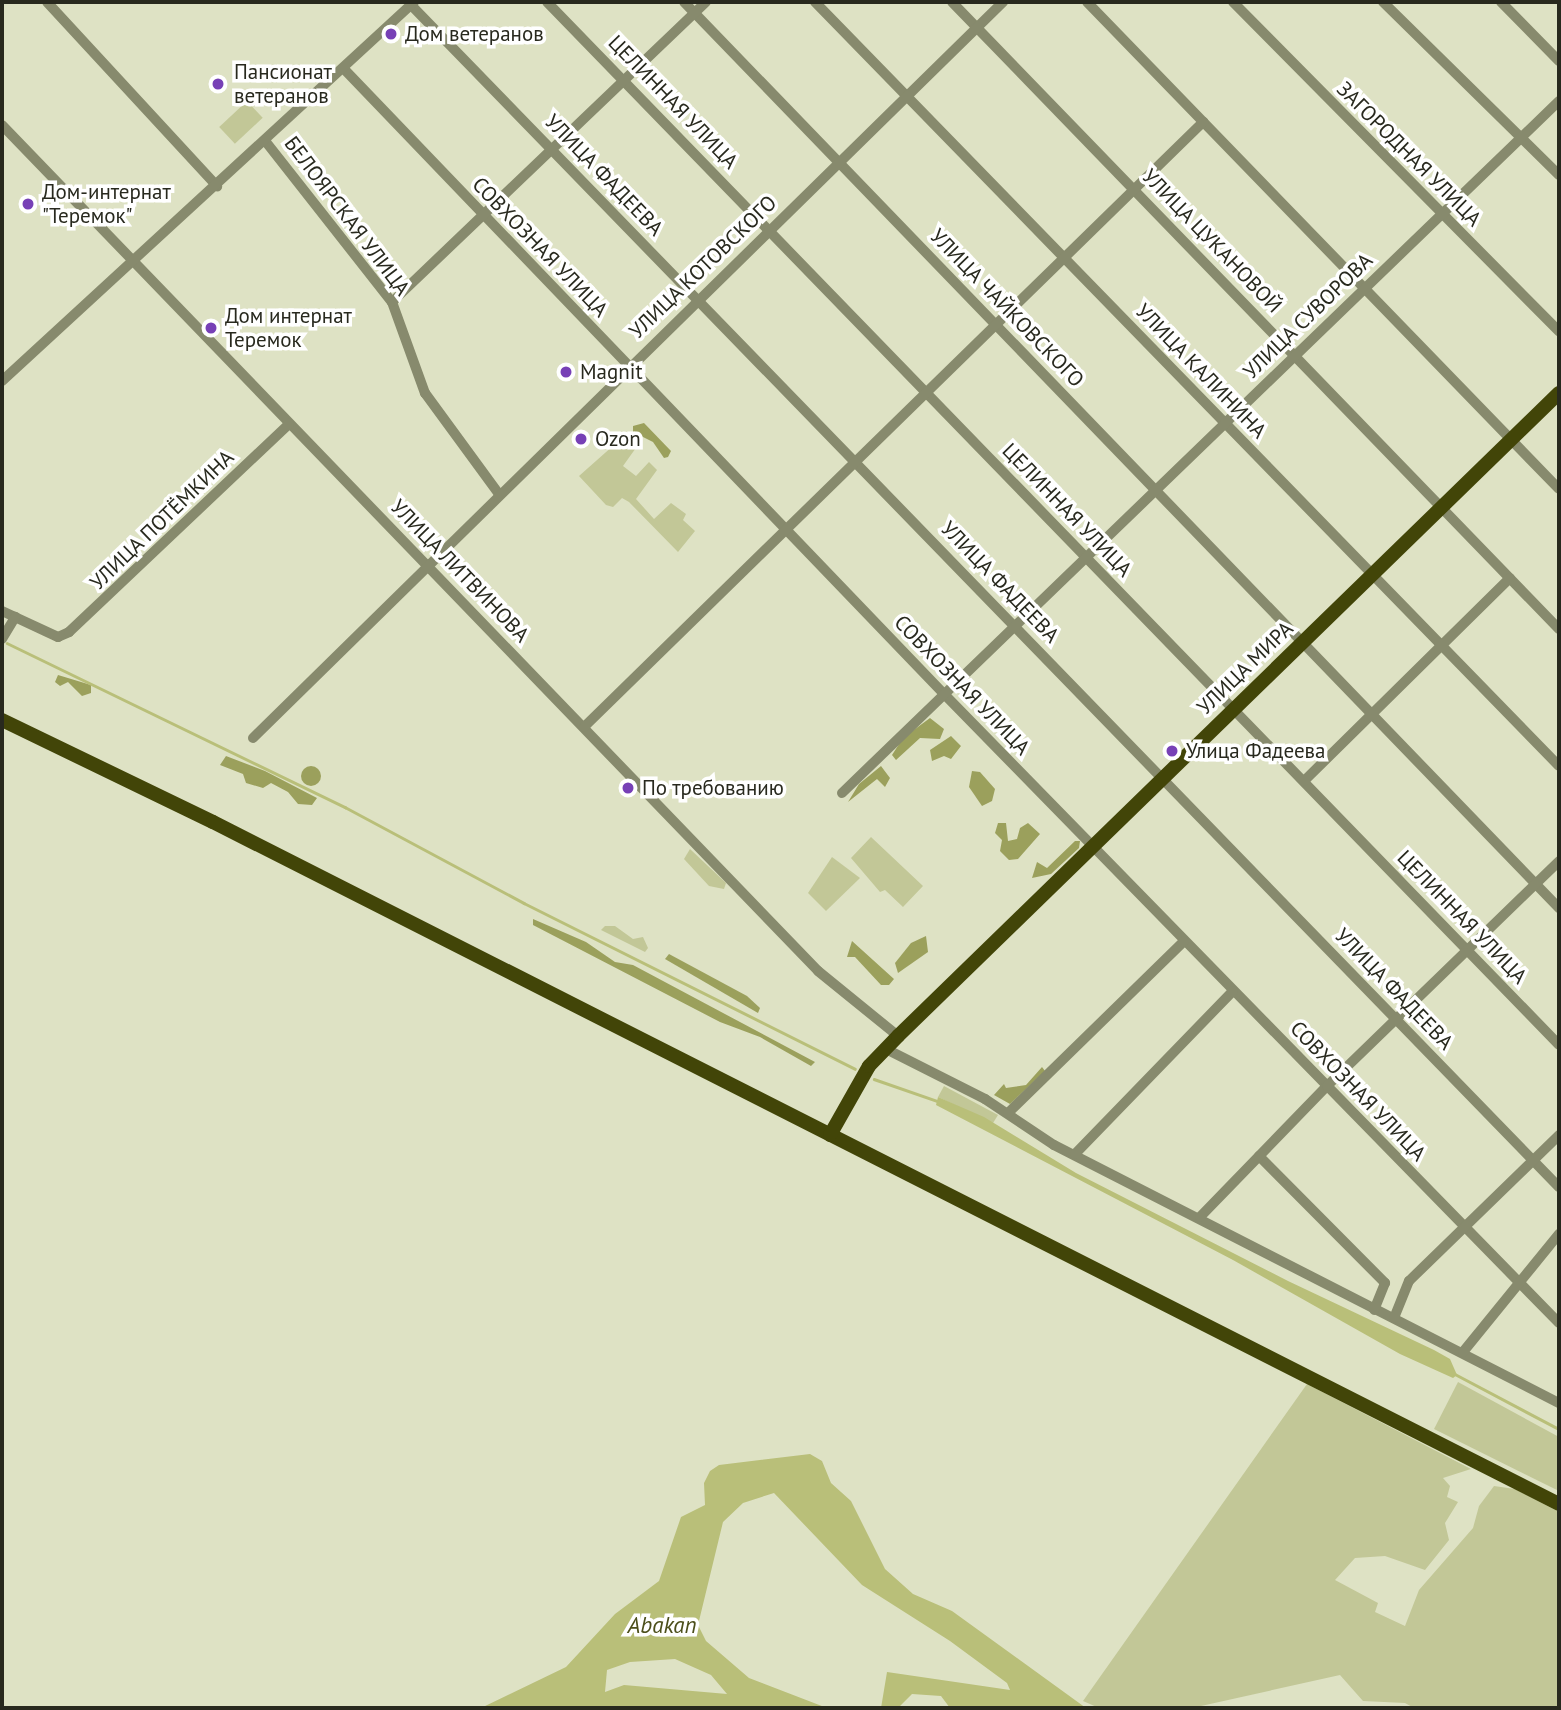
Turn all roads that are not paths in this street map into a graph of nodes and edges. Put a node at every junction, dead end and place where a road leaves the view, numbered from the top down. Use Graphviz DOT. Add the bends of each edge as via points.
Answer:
graph roads {
  1 [pos="47,2"];
  2 [pos="547,2"];
  3 [pos="684,2"];
  4 [pos="706,2"];
  5 [pos="815,2"];
  6 [pos="952,2"];
  7 [pos="1003,2"];
  8 [pos="1087,2"];
  9 [pos="1233,2"];
  10 [pos="1384,2"];
  11 [pos="1501,2"];
  12 [pos="413,3"];
  13 [pos="695,13"];
  14 [pos="977,27"];
  15 [pos="1559,61"];
  16 [pos="344,69"];
  17 [pos="625,80"];
  18 [pos="907,96"];
  19 [pos="1559,101"];
  20 [pos="1203,122"];
  21 [pos="2,125"];
  22 [pos="1521,138"];
  23 [pos="266,142"];
  24 [pos="552,150"];
  25 [pos="839,162"];
  26 [pos="1559,176"];
  27 [pos="217,186"];
  28 [pos="1135,188"];
  29 [pos="1442,215"];
  30 [pos="482,216"];
  31 [pos="770,229"];
  32 [pos="1064,257"];
  33 [pos="132,262"];
  34 [pos="1367,287"];
  35 [pos="698,299"];
  36 [pos="392,302"];
  37 [pos="996,324"];
  38 [pos="1559,332"];
  39 [pos="1295,356"];
  40 [pos="629,367"];
  41 [pos="2,381"];
  42 [pos="927,392"];
  43 [pos="1559,393"];
  44 [pos="1225,423"];
  45 [pos="289,425"];
  46 [pos="1511,440"];
  47 [pos="857,461"];
  48 [pos="1559,489"];
  49 [pos="1156,491"];
  50 [pos="499,494"];
  51 [pos="1444,506"];
  52 [pos="786,530"];
  53 [pos="1086,559"];
  54 [pos="427,564"];
  55 [pos="1372,574"];
  56 [pos="1510,578"];
  57 [pos="2,611"];
  58 [pos="15,617"];
  59 [pos="1017,627"];
  60 [pos="1559,629"];
  61 [pos="2,639"];
  62 [pos="1303,641"];
  63 [pos="1442,645"];
  64 [pos="946,696"];
  65 [pos="1234,709"];
  66 [pos="1373,713"];
  67 [pos="2,720"];
  68 [pos="584,727"];
  69 [pos="253,738"];
  70 [pos="1559,766"];
  71 [pos="1164,778"];
  72 [pos="1304,781"];
  73 [pos="842,793"];
  74 [pos="1094,848"];
  75 [pos="1559,861"];
  76 [pos="1536,884"];
  77 [pos="1559,908"];
  78 [pos="1184,941"];
  79 [pos="1467,950"];
  80 [pos="1233,991"];
  81 [pos="1396,1019"];
  82 [pos="898,1036"];
  83 [pos="1559,1045"];
  84 [pos="886,1049"];
  85 [pos="1327,1086"];
  86 [pos="1008,1113"];
  87 [pos="830,1135"];
  88 [pos="1559,1135"];
  89 [pos="1075,1154"];
  90 [pos="1259,1156"];
  91 [pos="1534,1161"];
  92 [pos="1559,1187"];
  93 [pos="1200,1217"];
  94 [pos="1464,1227"];
  95 [pos="1559,1234"];
  96 [pos="1517,1282"];
  97 [pos="1374,1310"];
  98 [pos="1394,1318"];
  99 [pos="1559,1323"];
  100 [pos="1463,1352"];
  101 [pos="1559,1403"];
  102 [pos="1559,1504"];
  1 -- 27 [label="street"];
  2 -- 17 [label="street, ЦЕЛИННАЯ УЛИЦА"];
  3 -- 13 [label="street, УЛИЦА ЧАЙКОВСКОГО"];
  4 -- 13 [label="street"];
  5 -- 18 [label="street, УЛИЦА КАЛИНИНА"];
  6 -- 14 [label="street, УЛИЦА ЦУКАНОВОЙ"];
  7 -- 14 [label="street, УЛИЦА КОТОВСКОГО"];
  8 -- 20 [label="street"];
  9 -- 29 [label="street, ЗАГОРОДНАЯ УЛИЦА"];
  10 -- 22 [label="street"];
  11 -- 15 [label="street"];
  12 -- 16 [label="street, БЕЛОЯРСКАЯ УЛИЦА"];
  12 -- 24 [label="street, УЛИЦА ФАДЕЕВА"];
  13 -- 17 [label="street"];
  13 -- 25 [label="street, УЛИЦА ЧАЙКОВСКОГО"];
  14 -- 18 [label="street, УЛИЦА КОТОВСКОГО"];
  14 -- 28 [label="street, УЛИЦА ЦУКАНОВОЙ"];
  16 -- 23 [label="street, БЕЛОЯРСКАЯ УЛИЦА"];
  16 -- 30 [label="street, СОВХОЗНАЯ УЛИЦА"];
  17 -- 24 [label="street"];
  17 -- 31 [label="street, ЦЕЛИННАЯ УЛИЦА"];
  18 -- 25 [label="street, УЛИЦА КОТОВСКОГО"];
  18 -- 32 [label="street, УЛИЦА КАЛИНИНА"];
  19 -- 22 [label="street, УЛИЦА СУВОРОВА"];
  20 -- 28 [label="street"];
  20 -- 34 [label="street"];
  21 -- 33 [label="street, УЛИЦА ЛИТВИНОВА"];
  22 -- 26 [label="street"];
  22 -- 29 [label="street, УЛИЦА СУВОРОВА"];
  23 -- 27 [label="street, БЕЛОЯРСКАЯ УЛИЦА"];
  23 -- 36 [label="street, БЕЛОЯРСКАЯ УЛИЦА"];
  24 -- 30 [label="street"];
  24 -- 35 [label="street, УЛИЦА ФАДЕЕВА"];
  25 -- 31 [label="street, УЛИЦА КОТОВСКОГО"];
  25 -- 37 [label="street, УЛИЦА ЧАЙКОВСКОГО"];
  27 -- 33 [label="street, БЕЛОЯРСКАЯ УЛИЦА"];
  28 -- 32 [label="street"];
  28 -- 39 [label="street, УЛИЦА ЦУКАНОВОЙ"];
  29 -- 34 [label="street, УЛИЦА СУВОРОВА"];
  29 -- 38 [label="street, ЗАГОРОДНАЯ УЛИЦА"];
  30 -- 36 [label="street"];
  30 -- 40 [label="street, СОВХОЗНАЯ УЛИЦА"];
  31 -- 35 [label="street, УЛИЦА КОТОВСКОГО"];
  31 -- 42 [label="street, ЦЕЛИННАЯ УЛИЦА"];
  32 -- 37 [label="street"];
  32 -- 44 [label="street, УЛИЦА КАЛИНИНА"];
  33 -- 41 [label="street, БЕЛОЯРСКАЯ УЛИЦА"];
  33 -- 45 [label="street, УЛИЦА ЛИТВИНОВА"];
  34 -- 39 [label="street, УЛИЦА СУВОРОВА"];
  34 -- 46 [label="street"];
  35 -- 40 [label="street, УЛИЦА КОТОВСКОГО"];
  35 -- 47 [label="street, УЛИЦА ФАДЕЕВА"];
  36 -- 50 [label="street, БЕЛОЯРСКАЯ УЛИЦА" via="425,393"];
  37 -- 42 [label="street"];
  37 -- 49 [label="street, УЛИЦА ЧАЙКОВСКОГО"];
  39 -- 44 [label="street, УЛИЦА СУВОРОВА"];
  39 -- 51 [label="street, УЛИЦА ЦУКАНОВОЙ"];
  40 -- 50 [label="street, УЛИЦА КОТОВСКОГО"];
  40 -- 52 [label="street, СОВХОЗНАЯ УЛИЦА"];
  42 -- 47 [label="street"];
  42 -- 53 [label="street, ЦЕЛИННАЯ УЛИЦА"];
  43 -- 46 [label="main road, УЛИЦА МИРА"];
  44 -- 49 [label="street, УЛИЦА СУВОРОВА"];
  44 -- 55 [label="street, УЛИЦА КАЛИНИНА"];
  45 -- 54 [label="street, УЛИЦА ЛИТВИНОВА"];
  45 -- 58 [label="street, УЛИЦА ПОТЁМКИНА" via="83,622 58,637"];
  46 -- 48 [label="street"];
  46 -- 51 [label="main road, УЛИЦА МИРА"];
  47 -- 52 [label="street"];
  47 -- 59 [label="street, УЛИЦА ФАДЕЕВА"];
  49 -- 53 [label="street, УЛИЦА СУВОРОВА"];
  49 -- 62 [label="street, УЛИЦА ЧАЙКОВСКОГО"];
  50 -- 54 [label="street, УЛИЦА КОТОВСКОГО"];
  51 -- 55 [label="main road, УЛИЦА МИРА"];
  51 -- 56 [label="street, УЛИЦА ЦУКАНОВОЙ"];
  52 -- 64 [label="street, СОВХОЗНАЯ УЛИЦА"];
  52 -- 68 [label="street"];
  53 -- 59 [label="street, УЛИЦА СУВОРОВА"];
  53 -- 65 [label="street, ЦЕЛИННАЯ УЛИЦА"];
  54 -- 68 [label="street, УЛИЦА ЛИТВИНОВА"];
  54 -- 69 [label="street, УЛИЦА КОТОВСКОГО"];
  55 -- 62 [label="main road, УЛИЦА МИРА"];
  55 -- 63 [label="street, УЛИЦА КАЛИНИНА"];
  56 -- 60 [label="street, УЛИЦА ЦУКАНОВОЙ"];
  56 -- 63 [label="street"];
  57 -- 58 [label="street"];
  58 -- 61 [label="street"];
  59 -- 64 [label="street, УЛИЦА СУВОРОВА"];
  59 -- 71 [label="street, УЛИЦА ФАДЕЕВА"];
  62 -- 65 [label="main road, УЛИЦА МИРА"];
  62 -- 66 [label="street, УЛИЦА ЧАЙКОВСКОГО"];
  63 -- 66 [label="street"];
  63 -- 70 [label="street, УЛИЦА КАЛИНИНА"];
  64 -- 73 [label="street, УЛИЦА СУВОРОВА"];
  64 -- 74 [label="street, СОВХОЗНАЯ УЛИЦА"];
  65 -- 71 [label="main road, УЛИЦА МИРА"];
  65 -- 72 [label="street, ЦЕЛИННАЯ УЛИЦА"];
  66 -- 72 [label="street"];
  66 -- 76 [label="street, УЛИЦА ЧАЙКОВСКОГО"];
  67 -- 87 [label="main road"];
  68 -- 82 [label="street, УЛИЦА ЛИТВИНОВА" via="818,971"];
  71 -- 74 [label="main road, УЛИЦА МИРА"];
  71 -- 81 [label="street, УЛИЦА ФАДЕЕВА"];
  72 -- 79 [label="street, ЦЕЛИННАЯ УЛИЦА"];
  74 -- 78 [label="street, СОВХОЗНАЯ УЛИЦА"];
  74 -- 82 [label="main road, УЛИЦА МИРА"];
  75 -- 76 [label="street"];
  76 -- 77 [label="street, УЛИЦА ЧАЙКОВСКОГО"];
  76 -- 79 [label="street"];
  78 -- 80 [label="street, СОВХОЗНАЯ УЛИЦА"];
  78 -- 86 [label="street"];
  79 -- 81 [label="street"];
  79 -- 83 [label="street, ЦЕЛИННАЯ УЛИЦА"];
  80 -- 85 [label="street, СОВХОЗНАЯ УЛИЦА"];
  80 -- 89 [label="street"];
  81 -- 85 [label="street"];
  81 -- 91 [label="street, УЛИЦА ФАДЕЕВА"];
  82 -- 84 [label="main road, УЛИЦА МИРА"];
  84 -- 86 [label="street"];
  84 -- 87 [label="main road, УЛИЦА МИРА" via="846,1101"];
  85 -- 90 [label="street"];
  85 -- 94 [label="street, СОВХОЗНАЯ УЛИЦА"];
  86 -- 89 [label="street"];
  87 -- 102 [label="main road"];
  88 -- 91 [label="street"];
  89 -- 93 [label="street"];
  90 -- 93 [label="street"];
  90 -- 97 [label="street" via="1385,1283"];
  91 -- 92 [label="street, УЛИЦА ФАДЕЕВА"];
  91 -- 94 [label="street"];
  93 -- 97 [label="street"];
  94 -- 96 [label="street, СОВХОЗНАЯ УЛИЦА"];
  94 -- 98 [label="street" via="1409,1281"];
  95 -- 96 [label="street"];
  96 -- 99 [label="street, СОВХОЗНАЯ УЛИЦА"];
  96 -- 100 [label="street"];
  97 -- 98 [label="street"];
  98 -- 100 [label="street"];
  100 -- 101 [label="street"];
}
